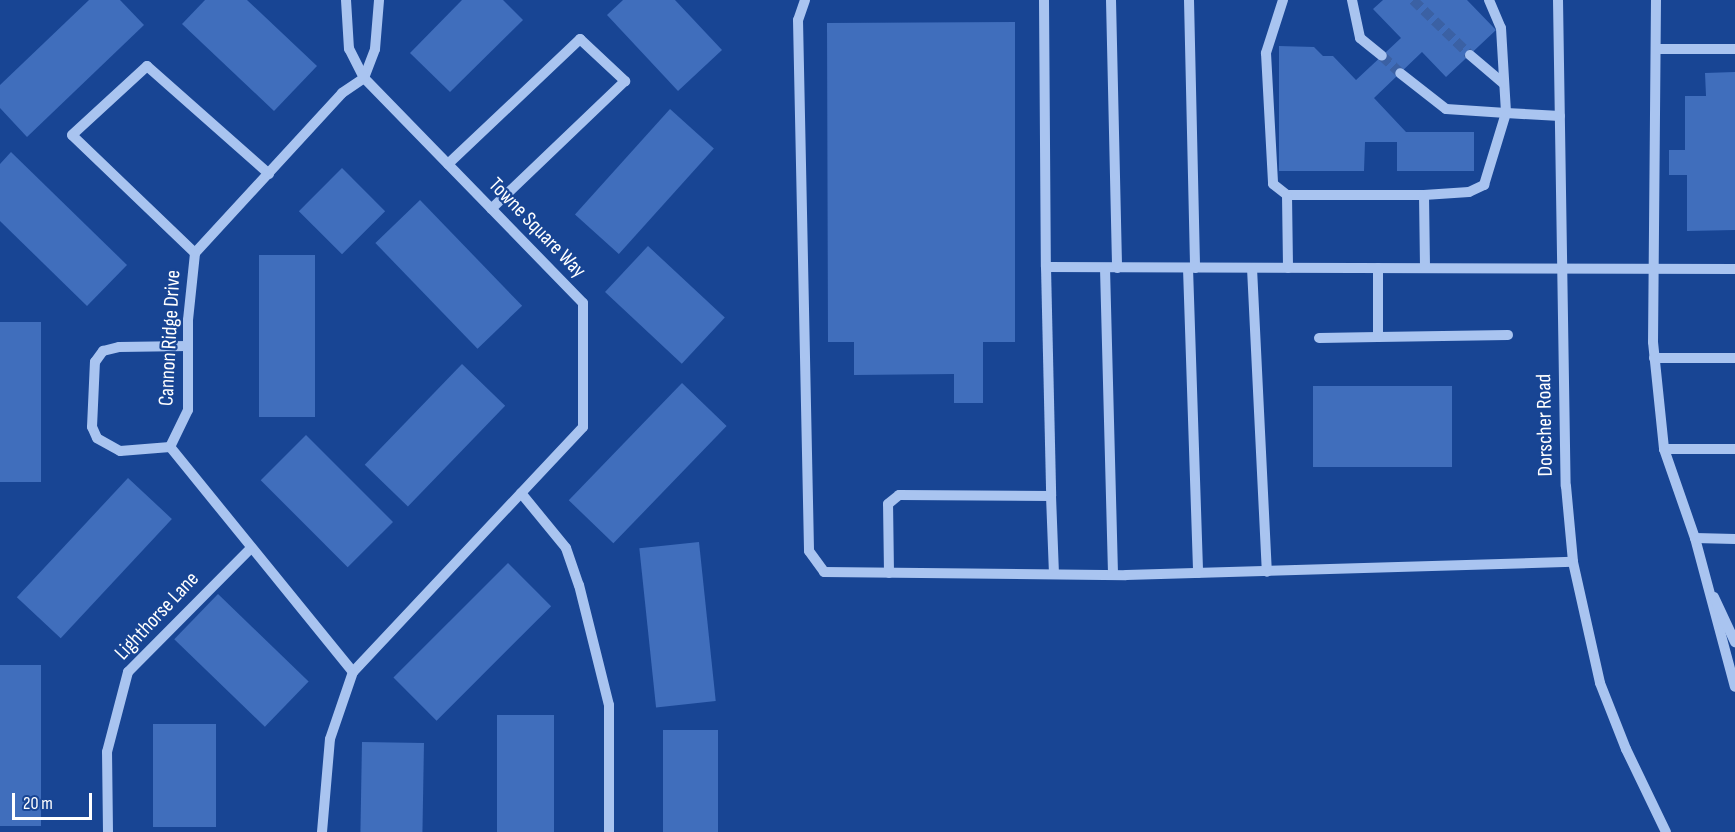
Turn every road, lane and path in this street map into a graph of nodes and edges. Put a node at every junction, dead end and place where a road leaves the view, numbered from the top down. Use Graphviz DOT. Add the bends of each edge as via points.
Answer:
graph roads {
  1 [pos="346,0"];
  2 [pos="379,0"];
  3 [pos="805,0"];
  4 [pos="1044,0"];
  5 [pos="1111,0"];
  6 [pos="1189,0"];
  7 [pos="1283,0"];
  8 [pos="1352,0"];
  9 [pos="1489,0"];
  10 [pos="1558,0"];
  11 [pos="1656,0"];
  12 [pos="1656,49"];
  13 [pos="1735,49"];
  14 [pos="1470,55"];
  15 [pos="1382,56"];
  16 [pos="1400,74"];
  17 [pos="364,78"];
  18 [pos="1503,83"];
  19 [pos="1506,113"];
  20 [pos="1560,116"];
  21 [pos="447,164"];
  22 [pos="268,174"];
  23 [pos="1287,195"];
  24 [pos="1424,195"];
  25 [pos="491,209"];
  26 [pos="195,253"];
  27 [pos="1047,267"];
  28 [pos="1105,268"];
  29 [pos="1117,268"];
  30 [pos="1192,268"];
  31 [pos="1252,268"];
  32 [pos="1287,268"];
  33 [pos="1378,268"];
  34 [pos="1425,268"];
  35 [pos="1735,269"];
  36 [pos="1562,270"];
  37 [pos="1655,270"];
  38 [pos="1508,335"];
  39 [pos="1378,337"];
  40 [pos="1319,338"];
  41 [pos="188,346"];
  42 [pos="1654,358"];
  43 [pos="1735,358"];
  44 [pos="170,447"];
  45 [pos="1664,449"];
  46 [pos="1735,449"];
  47 [pos="520,493"];
  48 [pos="1051,496"];
  49 [pos="1695,538"];
  50 [pos="1735,538"];
  51 [pos="251,548"];
  52 [pos="1573,562"];
  53 [pos="1267,572"];
  54 [pos="890,573"];
  55 [pos="1198,573"];
  56 [pos="1702,573"];
  57 [pos="1054,574"];
  58 [pos="1113,575"];
  59 [pos="1735,642"];
  60 [pos="353,672"];
  61 [pos="1735,687"];
  62 [pos="108,832"];
  63 [pos="322,832"];
  64 [pos="609,832"];
  65 [pos="1666,832"];
  1 -- 17 [label="street, Towne Square Way" via="349,49"];
  2 -- 17 [label="street" via="375,49"];
  3 -- 54 [label="street" via="798,20 809,551 824,572"];
  4 -- 27 [label="street"];
  5 -- 29 [label="street"];
  6 -- 30 [label="street"];
  7 -- 23 [label="street" via="1266,53 1273,184"];
  8 -- 15 [label="street" via="1360,38"];
  9 -- 18 [label="street" via="1501,28"];
  10 -- 20 [label="street, Dorscher Road"];
  11 -- 12 [label="street"];
  12 -- 13 [label="street"];
  12 -- 37 [label="street"];
  14 -- 18 [label="street"];
  16 -- 19 [label="street" via="1446,109"];
  17 -- 21 [label="street, Towne Square Way"];
  17 -- 22 [label="street, Cannon Ridge Drive" via="342,93"];
  18 -- 19 [label="street"];
  19 -- 20 [label="street"];
  19 -- 24 [label="street" via="1484,186 1469,192"];
  20 -- 36 [label="street, Dorscher Road"];
  21 -- 25 [label="street, Towne Square Way"];
  21 -- 25 [label="street" via="580,39 625,81"];
  22 -- 26 [label="street, Cannon Ridge Drive"];
  22 -- 26 [label="street" via="147,66 72,135"];
  23 -- 24 [label="street"];
  23 -- 32 [label="street"];
  24 -- 34 [label="street"];
  25 -- 47 [label="street, Towne Square Way" via="583,303 583,427"];
  26 -- 41 [label="street, Cannon Ridge Drive"];
  27 -- 28 [label="street"];
  27 -- 48 [label="street"];
  28 -- 29 [label="street"];
  28 -- 58 [label="street"];
  29 -- 30 [label="street"];
  30 -- 31 [label="street"];
  30 -- 55 [label="street"];
  31 -- 32 [label="street"];
  31 -- 53 [label="street"];
  32 -- 33 [label="street"];
  33 -- 34 [label="street"];
  33 -- 39 [label="street"];
  34 -- 36 [label="street"];
  35 -- 37 [label="street"];
  36 -- 37 [label="street"];
  36 -- 52 [label="street, Dorscher Road" via="1566,486"];
  37 -- 42 [label="street"];
  38 -- 39 [label="street"];
  39 -- 40 [label="street"];
  41 -- 44 [label="street, Cannon Ridge Drive" via="188,410"];
  41 -- 44 [label="street" via="118,347 103,351 95,362 92,427 97,438 120,451"];
  42 -- 43 [label="street"];
  42 -- 45 [label="street"];
  44 -- 51 [label="street"];
  45 -- 46 [label="street"];
  45 -- 49 [label="street"];
  47 -- 60 [label="street, Towne Square Way"];
  47 -- 64 [label="street" via="566,548 579,585 609,705"];
  48 -- 54 [label="street" via="899,495 888,504"];
  48 -- 57 [label="street"];
  49 -- 50 [label="street"];
  49 -- 56 [label="street"];
  51 -- 60 [label="street"];
  51 -- 62 [label="street, Lighthorse Lane" via="128,672 107,752"];
  52 -- 53 [label="street"];
  52 -- 65 [label="street, Dorscher Road" via="1600,683"];
  53 -- 55 [label="street"];
  54 -- 57 [label="street"];
  55 -- 58 [label="street"];
  56 -- 59 [label="street"];
  56 -- 61 [label="street"];
  57 -- 58 [label="street"];
  60 -- 63 [label="street, Towne Square Way" via="330,738"];
}
